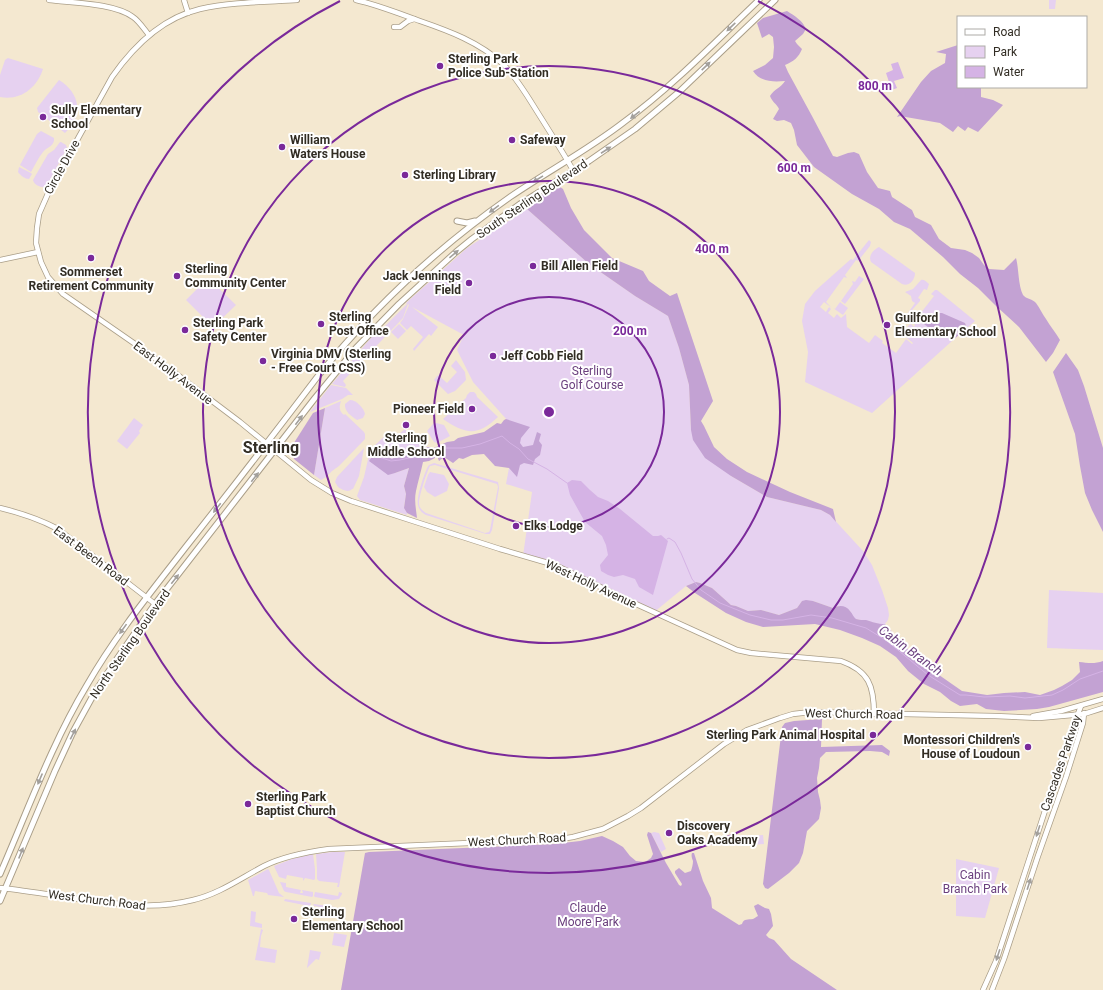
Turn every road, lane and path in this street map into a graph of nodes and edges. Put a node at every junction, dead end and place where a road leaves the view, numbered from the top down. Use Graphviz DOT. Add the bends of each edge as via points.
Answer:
graph roads {
  1 [pos="48,0"];
  2 [pos="184,0"];
  3 [pos="297,0"];
  4 [pos="356,0"];
  5 [pos="759,0"];
  6 [pos="775,0"];
  7 [pos="188,13"];
  8 [pos="414,19"];
  9 [pos="394,27"];
  10 [pos="149,35"];
  11 [pos="567,161"];
  12 [pos="573,170"];
  13 [pos="478,220"];
  14 [pos="457,221"];
  15 [pos="38,252"];
  16 [pos="0,260"];
  17 [pos="78,305"];
  18 [pos="266,444"];
  19 [pos="275,451"];
  20 [pos="0,508"];
  21 [pos="147,598"];
  22 [pos="155,604"];
  23 [pos="1103,699"];
  24 [pos="1081,706"];
  25 [pos="1103,708"];
  26 [pos="874,714"];
  27 [pos="1084,714"];
  28 [pos="1078,715"];
  29 [pos="1012,717"];
  30 [pos="0,874"];
  31 [pos="3,889"];
  32 [pos="0,901"];
  33 [pos="983,990"];
  34 [pos="992,990"];
  1 -- 10 [label="main road" via="119,9 134,17"];
  2 -- 7 [label="main road"];
  3 -- 7 [label="main road, Circle Drive" via="222,5"];
  4 -- 8 [label="main road"];
  5 -- 11 [label="main road, South Sterling Boulevard, one-way" via="653,100"];
  12 -- 6 [label="main road, South Sterling Boulevard, one-way" via="612,146 652,115"];
  7 -- 10 [label="main road, Circle Drive"];
  8 -- 9 [label="main road" via="400,27"];
  8 -- 11 [label="main road" via="464,38 503,64 532,103"];
  10 -- 15 [label="main road, Circle Drive" via="123,61 112,77 50,189 41,207 38,221"];
  11 -- 12 [label="main road"];
  11 -- 13 [label="main road, South Sterling Boulevard, one-way"];
  19 -- 12 [label="main road, South Sterling Boulevard, one-way" via="339,368 370,333 439,266 520,204"];
  13 -- 14 [label="main road" via="467,223"];
  13 -- 18 [label="main road, South Sterling Boulevard" via="413,274 363,323"];
  15 -- 16 [label="main road"];
  15 -- 17 [label="main road, Circle Drive" via="51,281"];
  17 -- 18 [label="main road, East Holly Avenue" via="175,373"];
  18 -- 19 [label="main road, West Holly Avenue"];
  18 -- 21 [label="main road, North Sterling Boulevard, one-way"];
  22 -- 19 [label="main road, North Sterling Boulevard, one-way"];
  19 -- 26 [label="main road, West Holly Avenue" via="311,480 341,497 555,565 736,650 852,664 862,672 870,684 873,691"];
  20 -- 21 [label="main road, East Beech Road" via="22,513 58,529"];
  21 -- 22 [label="main road, East Beech Road"];
  21 -- 30 [label="main road, North Sterling Boulevard, one-way" via="110,648 69,716 51,752"];
  31 -- 22 [label="main road, North Sterling Boulevard, one-way" via="73,732 117,658"];
  23 -- 24 [label="main road, West Church Road"];
  24 -- 27 [label="main road, Cascades Parkway"];
  24 -- 28 [label="main road, Cascades Parkway"];
  24 -- 29 [label="main road, West Church Road" via="1035,716"];
  25 -- 27 [label="main road, West Church Road"];
  26 -- 29 [label="main road, West Church Road"];
  26 -- 31 [label="main road, West Church Road" via="811,712 794,714 758,725 733,738 628,816 603,828 573,837 314,851 283,858 225,888 178,904 129,905"];
  27 -- 28 [label="main road, West Church Road"];
  34 -- 27 [label="main road, Cascades Parkway, one-way" via="1066,777 1084,723"];
  28 -- 29 [label="main road, West Church Road" via="1047,718"];
  28 -- 33 [label="main road, Cascades Parkway, one-way" via="996,961"];
  31 -- 32 [label="main road, North Sterling Boulevard"];
}
